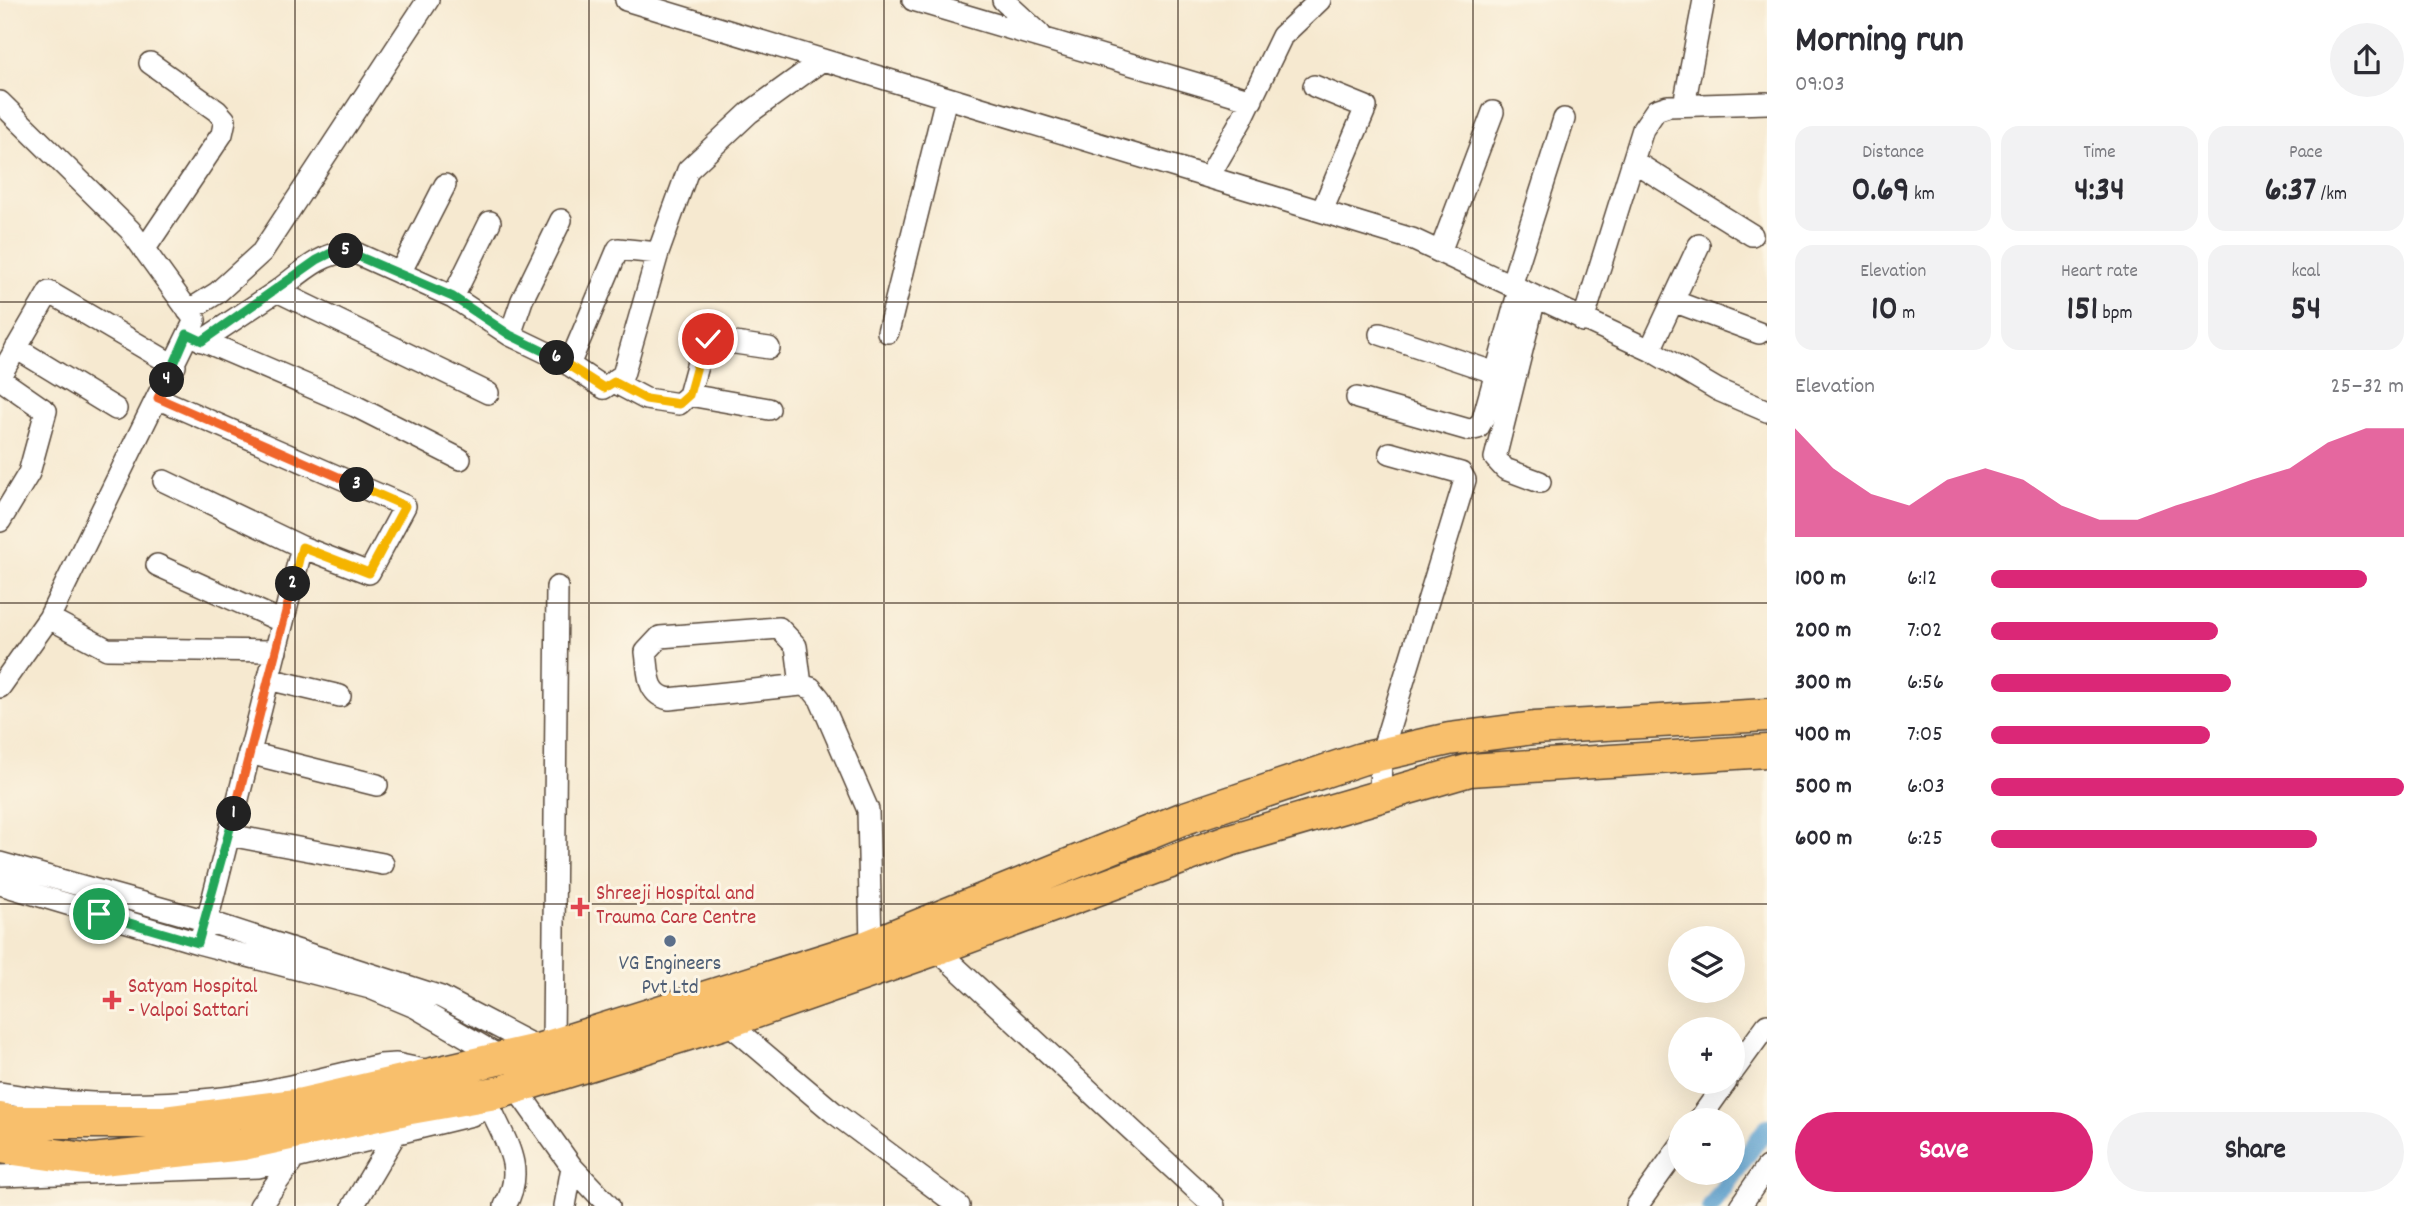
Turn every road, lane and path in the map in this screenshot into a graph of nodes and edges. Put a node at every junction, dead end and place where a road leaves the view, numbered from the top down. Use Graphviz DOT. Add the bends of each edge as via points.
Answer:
graph roads {
  1 [pos="428,0"];
  2 [pos="626,0"];
  3 [pos="913,0"];
  4 [pos="1003,0"];
  5 [pos="1320,0"];
  6 [pos="1704,0"];
  7 [pos="1046,39"];
  8 [pos="821,61"];
  9 [pos="150,63"];
  10 [pos="1314,86"];
  11 [pos="946,98"];
  12 [pos="1252,100"];
  13 [pos="0,102"];
  14 [pos="1767,103"];
  15 [pos="1684,105"];
  16 [pos="1493,112"];
  17 [pos="1564,119"];
  18 [pos="1633,161"];
  19 [pos="1209,176"];
  20 [pos="445,185"];
  21 [pos="1322,211"];
  22 [pos="561,220"];
  23 [pos="490,222"];
  24 [pos="1752,235"];
  25 [pos="1699,245"];
  26 [pos="144,250"];
  27 [pos="1440,252"];
  28 [pos="658,253"];
  29 [pos="400,273"];
  30 [pos="277,291"];
  31 [pos="1522,291"];
  32 [pos="453,297"];
  33 [pos="1673,301"];
  34 [pos="188,311"];
  35 [pos="1583,321"];
  36 [pos="888,332"];
  37 [pos="1759,333"];
  38 [pos="1380,334"];
  39 [pos="510,335"];
  40 [pos="195,337"];
  41 [pos="16,348"];
  42 [pos="769,348"];
  43 [pos="1650,350"];
  44 [pos="569,365"];
  45 [pos="175,366"];
  46 [pos="1496,373"];
  47 [pos="0,378"];
  48 [pos="614,382"];
  49 [pos="488,394"];
  50 [pos="689,395"];
  51 [pos="158,398"];
  52 [pos="1357,398"];
  53 [pos="116,409"];
  54 [pos="769,409"];
  55 [pos="1767,411"];
  56 [pos="1390,453"];
  57 [pos="460,459"];
  58 [pos="164,481"];
  59 [pos="1540,482"];
  60 [pos="7,494"];
  61 [pos="0,521"];
  62 [pos="302,547"];
  63 [pos="157,565"];
  64 [pos="557,587"];
  65 [pos="49,618"];
  66 [pos="283,622"];
  67 [pos="276,651"];
  68 [pos="268,680"];
  69 [pos="801,685"];
  70 [pos="0,687"];
  71 [pos="340,696"];
  72 [pos="1767,715"];
  73 [pos="1767,751"];
  74 [pos="250,753"];
  75 [pos="1381,755"];
  76 [pos="377,785"];
  77 [pos="1380,796"];
  78 [pos="229,835"];
  79 [pos="0,863"];
  80 [pos="383,864"];
  81 [pos="0,884"];
  82 [pos="207,921"];
  83 [pos="198,943"];
  84 [pos="871,945"];
  85 [pos="936,950"];
  86 [pos="727,1022"];
  87 [pos="1767,1025"];
  88 [pos="1745,1055"];
  89 [pos="503,1058"];
  90 [pos="438,1073"];
  91 [pos="524,1077"];
  92 [pos="0,1093"];
  93 [pos="0,1119"];
  94 [pos="396,1135"];
  95 [pos="0,1147"];
  96 [pos="294,1159"];
  97 [pos="1668,1163"];
  98 [pos="572,1167"];
  99 [pos="1767,1167"];
  100 [pos="0,1177"];
  101 [pos="605,1200"];
  102 [pos="566,1203"];
  103 [pos="260,1206"];
  104 [pos="353,1206"];
  105 [pos="505,1206"];
  106 [pos="959,1206"];
  107 [pos="1214,1206"];
  108 [pos="1637,1206"];
  109 [pos="1740,1206"];
  1 -- 34 [label="street" via="262,252 217,293"];
  2 -- 8 [label="street"];
  3 -- 7 [label="street"];
  4 -- 7 [label="street"];
  5 -- 12 [label="street" via="1282,36"];
  6 -- 15 [label="street"];
  7 -- 12 [label="street"];
  8 -- 11 [label="street"];
  8 -- 28 [label="street" via="749,113 688,170"];
  9 -- 26 [label="street" via="225,120 222,134"];
  10 -- 21 [label="street" via="1366,107"];
  11 -- 19 [label="street"];
  11 -- 36 [label="street"];
  12 -- 19 [label="street"];
  13 -- 26 [label="street" via="130,230"];
  14 -- 15 [label="street"];
  15 -- 18 [label="street" via="1656,110 1643,129"];
  16 -- 27 [label="street"];
  17 -- 31 [label="street"];
  18 -- 24 [label="street"];
  18 -- 35 [label="street"];
  19 -- 21 [label="street"];
  20 -- 29 [label="street"];
  21 -- 27 [label="street"];
  22 -- 39 [label="street"];
  23 -- 32 [label="street"];
  25 -- 33 [label="street"];
  26 -- 34 [label="street"];
  27 -- 31 [label="street"];
  28 -- 44 [label="street" via="618,249"];
  28 -- 48 [label="street" via="623,375"];
  29 -- 30 [label="street" via="351,251 333,252"];
  29 -- 32 [label="street"];
  30 -- 40 [label="street"];
  30 -- 49 [label="street"];
  31 -- 35 [label="street"];
  31 -- 46 [label="street"];
  31 -- 59 [label="street" via="1496,458 1504,469"];
  32 -- 39 [label="street"];
  33 -- 37 [label="street"];
  33 -- 43 [label="street"];
  34 -- 40 [label="street" via="195,320"];
  35 -- 43 [label="street"];
  38 -- 46 [label="street"];
  39 -- 44 [label="street"];
  40 -- 45 [label="street"];
  40 -- 57 [label="street" via="355,406"];
  41 -- 45 [label="street" via="49,292"];
  41 -- 47 [label="street"];
  41 -- 53 [label="street"];
  42 -- 50 [label="street" via="708,339"];
  43 -- 55 [label="street" via="1717,390"];
  44 -- 48 [label="street" via="604,388"];
  45 -- 51 [label="street"];
  46 -- 52 [label="street" via="1483,419 1478,428 1469,430"];
  47 -- 60 [label="street" via="46,411 29,473"];
  48 -- 50 [label="street" via="657,402 679,404"];
  50 -- 54 [label="street"];
  51 -- 62 [label="street" via="405,506 369,573"];
  51 -- 65 [label="street"];
  56 -- 75 [label="street" via="1461,473 1465,480"];
  58 -- 62 [label="street"];
  60 -- 61 [label="street"];
  62 -- 66 [label="street"];
  63 -- 66 [label="street"];
  64 -- 91 [label="street"];
  65 -- 67 [label="street" via="107,649"];
  65 -- 70 [label="street"];
  66 -- 67 [label="street"];
  67 -- 68 [label="street"];
  68 -- 71 [label="street"];
  68 -- 74 [label="street"];
  69 -- 69 [label="street" via="658,697 652,690 646,653 660,637 779,628 796,646"];
  69 -- 84 [label="street" via="811,688 820,699 868,810"];
  72 -- 75 [label="highway" via="1534,728 1449,739"];
  73 -- 77 [label="highway" via="1470,770"];
  74 -- 76 [label="street"];
  74 -- 78 [label="street"];
  75 -- 77 [label="street"];
  75 -- 84 [label="highway" via="1182,820"];
  77 -- 85 [label="highway" via="1230,840"];
  78 -- 80 [label="street"];
  78 -- 82 [label="street"];
  79 -- 82 [label="street"];
  81 -- 83 [label="street"];
  82 -- 83 [label="street"];
  82 -- 91 [label="street" via="441,997"];
  83 -- 89 [label="street" via="370,988 415,1007"];
  84 -- 91 [label="highway"];
  85 -- 86 [label="highway"];
  85 -- 107 [label="street"];
  86 -- 91 [label="highway" via="572,1070"];
  86 -- 106 [label="street" via="833,1112"];
  87 -- 88 [label="street"];
  89 -- 90 [label="highway"];
  89 -- 91 [label="highway"];
  90 -- 92 [label="street" via="380,1065 215,1099 164,1103 47,1100"];
  90 -- 93 [label="highway" via="302,1104 163,1122"];
  91 -- 94 [label="street" via="472,1115"];
  91 -- 95 [label="highway" via="243,1144 92,1160"];
  91 -- 98 [label="street"];
  91 -- 105 [label="street" via="513,1159 515,1188"];
  94 -- 96 [label="street"];
  94 -- 104 [label="street"];
  96 -- 100 [label="street" via="258,1167"];
  96 -- 103 [label="street"];
  97 -- 108 [label="street"];
  98 -- 101 [label="street"];
  98 -- 102 [label="street"];
  99 -- 109 [label="street"];
  101 -- 102 [label="street"];
}
